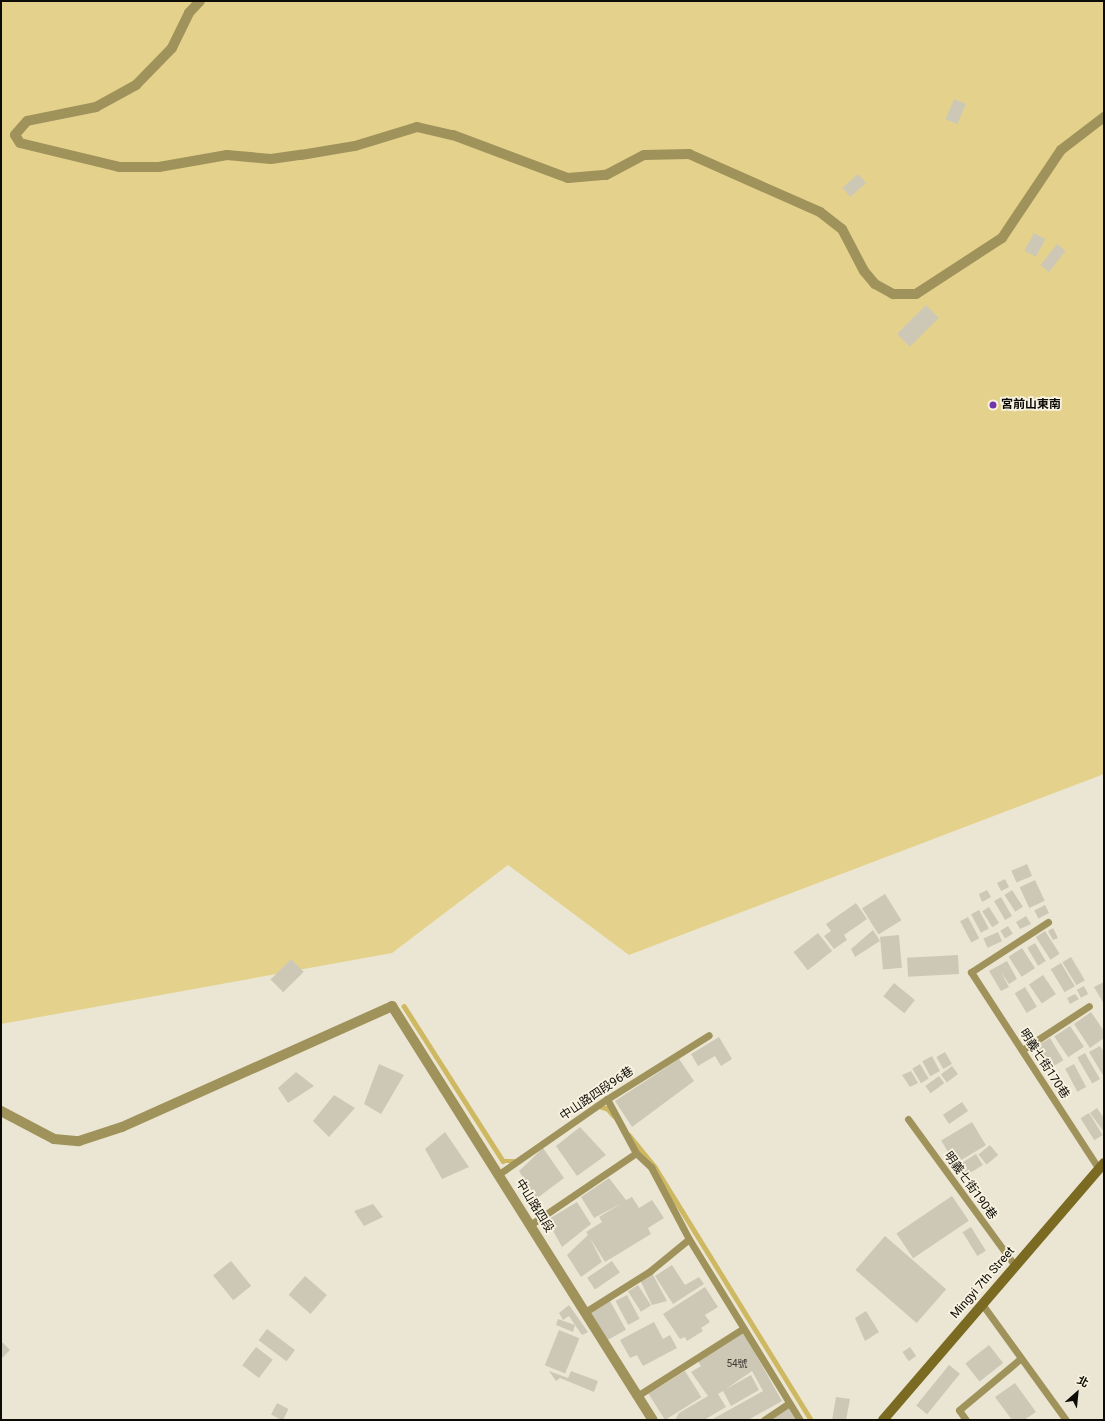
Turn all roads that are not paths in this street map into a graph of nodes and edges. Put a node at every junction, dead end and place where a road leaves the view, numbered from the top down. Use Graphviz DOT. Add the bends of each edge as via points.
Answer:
graph roads {
  1 [pos="200,1"];
  2 [pos="1104,118"];
  3 [pos="1048,922"];
  4 [pos="1089,1006"];
  5 [pos="709,1034"];
  6 [pos="1022,1050"];
  7 [pos="607,1099"];
  8 [pos="1,1110"];
  9 [pos="908,1119"];
  10 [pos="636,1154"];
  11 [pos="1102,1166"];
  12 [pos="499,1174"];
  13 [pos="530,1225"];
  14 [pos="689,1239"];
  15 [pos="1015,1266"];
  16 [pos="982,1304"];
  17 [pos="585,1312"];
  18 [pos="742,1329"];
  19 [pos="1020,1359"];
  20 [pos="637,1396"];
  21 [pos="789,1403"];
  22 [pos="653,1420"];
  23 [pos="764,1420"];
  24 [pos="800,1420"];
  25 [pos="883,1420"];
  26 [pos="966,1420"];
  27 [pos="1066,1420"];
  1 -- 2 [label="street" via="189,13 172,48 136,85 96,107 27,121 15,135 20,143 119,167 159,167 227,156 271,159 300,155 355,146 417,128 453,135 568,178 606,176 644,155 689,154 820,212 842,229 864,271 875,284 893,294 916,294 1002,238 1061,150"];
  3 -- 6 [label="lane, 明義七街170巷" via="971,972"];
  4 -- 6 [label="lane"];
  5 -- 7 [label="lane, 中山路四段96巷"];
  6 -- 11 [label="lane, 明義七街170巷"];
  7 -- 10 [label="lane"];
  7 -- 12 [label="lane, 中山路四段96巷"];
  8 -- 12 [label="street, 中山路四段" via="54,1139 79,1141 122,1126 392,1006"];
  9 -- 15 [label="lane, 明義七街190巷"];
  10 -- 13 [label="lane"];
  10 -- 14 [label="lane" via="651,1167"];
  11 -- 15 [label="street, Mingyi 7th Street"];
  12 -- 13 [label="street, 中山路四段"];
  13 -- 17 [label="street, 中山路四段"];
  14 -- 17 [label="lane" via="650,1271"];
  14 -- 18 [label="lane"];
  15 -- 16 [label="street, Mingyi 7th Street"];
  16 -- 19 [label="lane"];
  16 -- 25 [label="street, Mingyi 7th Street"];
  17 -- 20 [label="street, 中山路四段"];
  18 -- 20 [label="lane"];
  18 -- 21 [label="lane"];
  19 -- 26 [label="lane" via="959,1410"];
  19 -- 27 [label="lane"];
  20 -- 22 [label="street, 中山路四段"];
  21 -- 23 [label="lane"];
  21 -- 24 [label="lane"];
}
